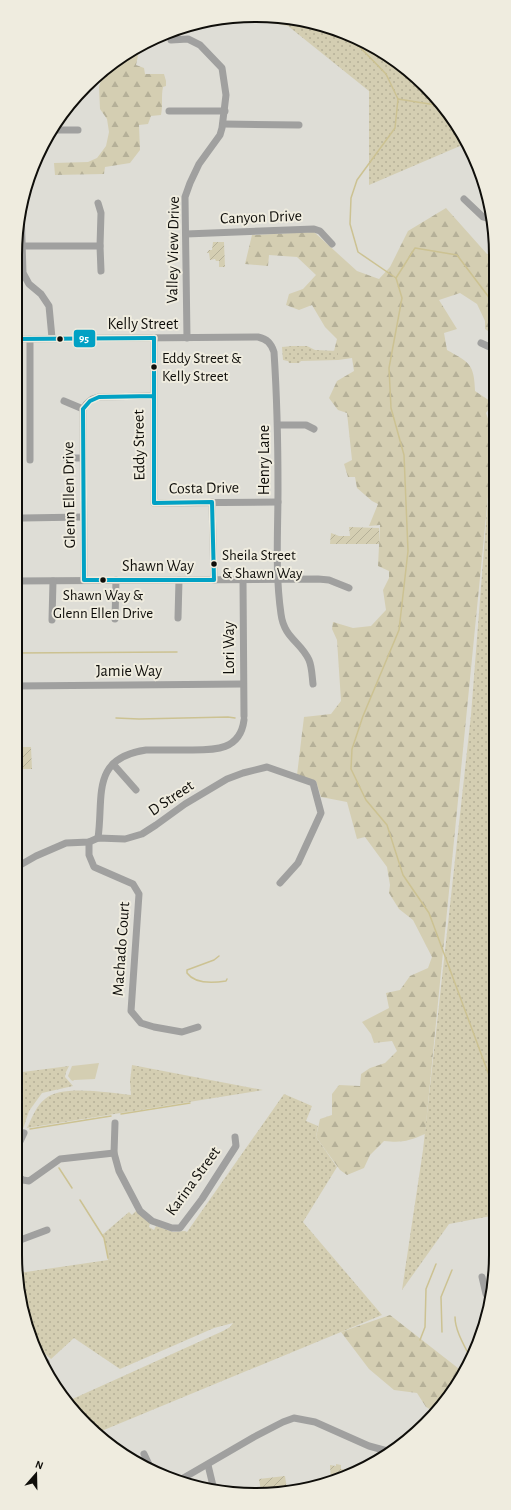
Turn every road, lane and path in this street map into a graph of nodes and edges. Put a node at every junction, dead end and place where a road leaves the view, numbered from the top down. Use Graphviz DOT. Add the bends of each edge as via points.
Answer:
graph roads {
  1 [pos="171,40"];
  2 [pos="169,111"];
  3 [pos="225,111"];
  4 [pos="223,124"];
  5 [pos="299,125"];
  6 [pos="59,130"];
  7 [pos="78,130"];
  8 [pos="464,199"];
  9 [pos="98,202"];
  10 [pos="486,218"];
  11 [pos="186,234"];
  12 [pos="332,244"];
  13 [pos="22,246"];
  14 [pos="100,246"];
  15 [pos="101,271"];
  16 [pos="52,338"];
  17 [pos="154,338"];
  18 [pos="186,338"];
  19 [pos="22,339"];
  20 [pos="30,339"];
  21 [pos="269,342"];
  22 [pos="481,343"];
  23 [pos="489,347"];
  24 [pos="153,396"];
  25 [pos="64,401"];
  26 [pos="83,409"];
  27 [pos="278,425"];
  28 [pos="314,429"];
  29 [pos="66,458"];
  30 [pos="83,458"];
  31 [pos="30,460"];
  32 [pos="212,502"];
  33 [pos="278,502"];
  34 [pos="154,503"];
  35 [pos="83,517"];
  36 [pos="23,518"];
  37 [pos="84,580"];
  38 [pos="116,580"];
  39 [pos="179,580"];
  40 [pos="214,580"];
  41 [pos="243,580"];
  42 [pos="278,580"];
  43 [pos="22,581"];
  44 [pos="53,581"];
  45 [pos="349,588"];
  46 [pos="178,618"];
  47 [pos="115,619"];
  48 [pos="52,620"];
  49 [pos="243,684"];
  50 [pos="313,684"];
  51 [pos="22,686"];
  52 [pos="113,764"];
  53 [pos="136,790"];
  54 [pos="98,838"];
  55 [pos="89,842"];
  56 [pos="22,864"];
  57 [pos="280,883"];
  58 [pos="198,1027"];
  59 [pos="115,1123"];
  60 [pos="24,1133"];
  61 [pos="22,1137"];
  62 [pos="235,1137"];
  63 [pos="114,1153"];
  64 [pos="22,1179"];
  65 [pos="47,1230"];
  66 [pos="22,1239"];
  67 [pos="482,1277"];
  68 [pos="486,1293"];
  69 [pos="383,1450"];
  70 [pos="144,1454"];
  71 [pos="148,1462"];
  72 [pos="208,1465"];
  73 [pos="185,1477"];
  74 [pos="213,1484"];
  1 -- 3 [label="street, Valley View Drive" via="188,39 200,45 222,68 226,95"];
  2 -- 3 [label="street"];
  3 -- 4 [label="street, Valley View Drive"];
  4 -- 5 [label="street"];
  4 -- 11 [label="street, Valley View Drive" via="190,183 185,198"];
  6 -- 7 [label="street"];
  8 -- 10 [label="street"];
  9 -- 14 [label="street" via="102,213"];
  11 -- 12 [label="street, Canyon Drive" via="314,229"];
  11 -- 18 [label="street, Valley View Drive"];
  13 -- 14 [label="street"];
  13 -- 16 [label="street" via="23,273 29,284 41,294 49,306"];
  14 -- 15 [label="street"];
  16 -- 17 [label="street, Kelly Street"];
  16 -- 20 [label="street, Kelly Street"];
  17 -- 18 [label="street, Kelly Street"];
  17 -- 24 [label="street, Eddy Street"];
  18 -- 21 [label="street, Kelly Street" via="258,337"];
  19 -- 20 [label="street, Kelly Street"];
  20 -- 31 [label="street"];
  21 -- 27 [label="street, Henry Lane" via="274,352"];
  22 -- 23 [label="street"];
  24 -- 26 [label="street" via="99,397 86,403"];
  24 -- 34 [label="street, Eddy Street"];
  25 -- 26 [label="street"];
  26 -- 30 [label="street, Glenn Ellen Drive"];
  27 -- 28 [label="street" via="306,425"];
  27 -- 33 [label="street, Henry Lane"];
  29 -- 30 [label="street"];
  30 -- 35 [label="street, Glenn Ellen Drive"];
  32 -- 33 [label="street, Costa Drive"];
  32 -- 34 [label="street, Costa Drive"];
  32 -- 40 [label="street"];
  33 -- 42 [label="street, Henry Lane"];
  35 -- 36 [label="street"];
  35 -- 37 [label="street, Glenn Ellen Drive"];
  37 -- 38 [label="street, Shawn Way"];
  37 -- 44 [label="street, Shawn Way"];
  38 -- 39 [label="street, Shawn Way"];
  38 -- 47 [label="street"];
  39 -- 40 [label="street, Shawn Way"];
  39 -- 46 [label="street"];
  40 -- 41 [label="street, Shawn Way"];
  41 -- 42 [label="street, Shawn Way"];
  41 -- 49 [label="street, Lori Way"];
  42 -- 45 [label="street, Shawn Way" via="329,580"];
  42 -- 50 [label="street, Henry Lane" via="282,621 287,632 309,659"];
  43 -- 44 [label="street, Shawn Way"];
  44 -- 48 [label="street"];
  49 -- 51 [label="street, Jamie Way"];
  49 -- 52 [label="street, Lori Way" via="244,718 239,736 228,746 220,749 146,750 123,756"];
  52 -- 53 [label="street"];
  52 -- 54 [label="street" via="101,787"];
  54 -- 55 [label="street"];
  54 -- 57 [label="street, D Street" via="125,839 142,834 227,779 267,767 313,783 321,813 298,863"];
  55 -- 56 [label="street" via="66,843"];
  55 -- 58 [label="street, Machado Court" via="89,855 94,867 133,884 139,894 131,1011 141,1023 154,1028 182,1032"];
  59 -- 63 [label="street, Karina Street"];
  60 -- 61 [label="street"];
  62 -- 63 [label="street, Karina Street" via="236,1146 180,1228 152,1221 140,1211 119,1171"];
  63 -- 64 [label="street" via="60,1159 29,1181"];
  65 -- 66 [label="street"];
  67 -- 68 [label="street"];
  69 -- 72 [label="street" via="315,1422 294,1418 254,1437"];
  70 -- 71 [label="street"];
  72 -- 73 [label="street"];
  72 -- 74 [label="street"];
}
